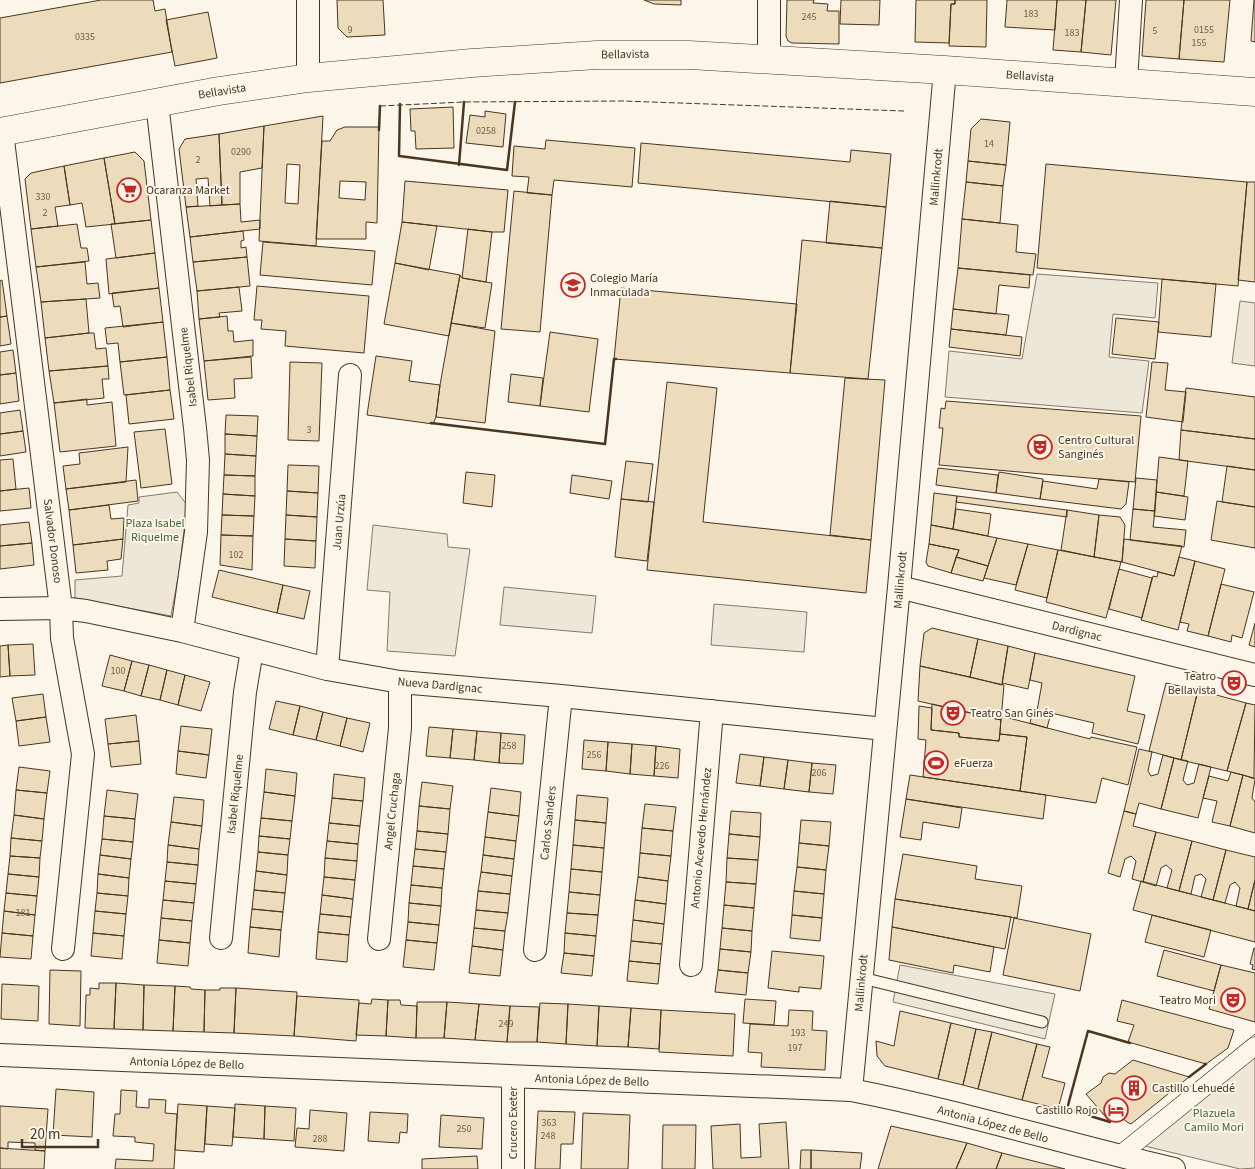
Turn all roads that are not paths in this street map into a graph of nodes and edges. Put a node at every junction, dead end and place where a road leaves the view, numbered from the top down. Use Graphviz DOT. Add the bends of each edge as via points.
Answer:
graph roads {
  1 [pos="308,0"];
  2 [pos="769,0"];
  3 [pos="1131,0"];
  4 [pos="769,60"];
  5 [pos="945,70"];
  6 [pos="308,78"];
  7 [pos="1126,82"];
  8 [pos="1255,92"];
  9 [pos="157,103"];
  10 [pos="1,132"];
  11 [pos="350,376"];
  12 [pos="899,588"];
  13 [pos="61,608"];
  14 [pos="0,609"];
  15 [pos="182,631"];
  16 [pos="252,650"];
  17 [pos="327,669"];
  18 [pos="1255,675"];
  19 [pos="400,682"];
  20 [pos="561,696"];
  21 [pos="712,711"];
  22 [pos="886,729"];
  23 [pos="220,938"];
  24 [pos="379,939"];
  25 [pos="63,949"];
  26 [pos="535,950"];
  27 [pos="691,965"];
  28 [pos="862,978"];
  29 [pos="1042,1022"];
  30 [pos="1255,1046"];
  31 [pos="0,1055"];
  32 [pos="513,1077"];
  33 [pos="851,1090"];
  34 [pos="1110,1163"];
  35 [pos="513,1169"];
  36 [pos="1174,1169"];
  1 -- 6 [label="street"];
  2 -- 4 [label="street"];
  3 -- 7 [label="street"];
  4 -- 5 [label="main road, Bellavista"];
  4 -- 6 [label="main road, Bellavista" via="597,55"];
  5 -- 7 [label="main road, Bellavista"];
  5 -- 12 [label="street, Mallinkrodt"];
  6 -- 9 [label="main road, Bellavista"];
  7 -- 8 [label="main road, Bellavista"];
  9 -- 10 [label="main road, Bellavista"];
  9 -- 15 [label="street, Isabel Riquelme" via="198,460 196,532"];
  10 -- 13 [label="street, Salvador Donoso"];
  11 -- 17 [label="street, Juan Urzúa"];
  12 -- 18 [label="street, Dardignac"];
  12 -- 22 [label="street, Mallinkrodt"];
  13 -- 14 [label="street, Nueva Dardignac"];
  13 -- 15 [label="street, Nueva Dardignac"];
  13 -- 25 [label="street, Salvador Donoso" via="62,638 83,754"];
  15 -- 16 [label="street, Nueva Dardignac"];
  16 -- 17 [label="street, Nueva Dardignac"];
  16 -- 23 [label="street, Isabel Riquelme"];
  17 -- 19 [label="street, Nueva Dardignac"];
  19 -- 20 [label="street, Nueva Dardignac"];
  19 -- 24 [label="street, Angel Cruchaga" via="400,728"];
  20 -- 21 [label="street, Nueva Dardignac"];
  20 -- 26 [label="street, Carlos Sanders"];
  21 -- 22 [label="street, Nueva Dardignac"];
  21 -- 27 [label="street, Antonio Acevedo Hernández"];
  22 -- 28 [label="street, Mallinkrodt"];
  28 -- 29 [label="lane"];
  28 -- 33 [label="street, Mallinkrodt"];
  30 -- 34 [label="street"];
  31 -- 32 [label="street, Antonia López de Bello"];
  32 -- 33 [label="street, Antonia López de Bello"];
  32 -- 35 [label="street, Crucero Exeter"];
  33 -- 34 [label="street, Antonia López de Bello" via="913,1103"];
  34 -- 36 [label="street, Antonia López de Bello"];
}
